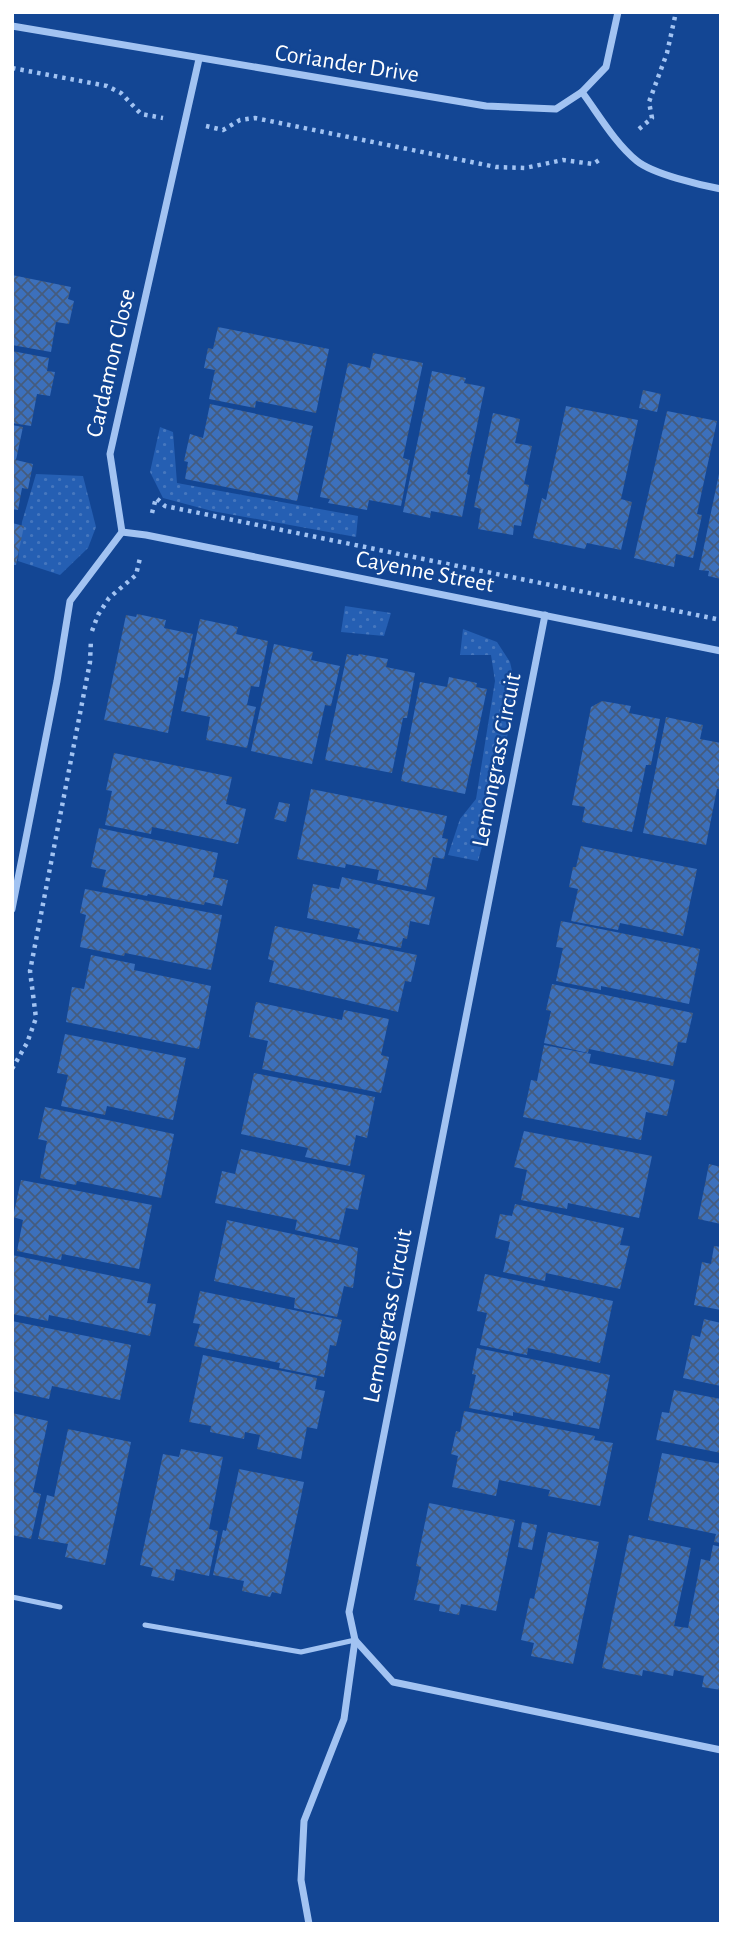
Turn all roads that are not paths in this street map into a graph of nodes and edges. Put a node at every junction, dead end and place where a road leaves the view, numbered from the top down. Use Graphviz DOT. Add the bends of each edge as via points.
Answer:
graph roads {
  1 [pos="618,12"];
  2 [pos="12,26"];
  3 [pos="199,59"];
  4 [pos="582,92"];
  5 [pos="721,189"];
  6 [pos="122,532"];
  7 [pos="545,615"];
  8 [pos="721,651"];
  9 [pos="12,909"];
  10 [pos="12,1597"];
  11 [pos="60,1607"];
  12 [pos="145,1625"];
  13 [pos="355,1640"];
  14 [pos="721,1750"];
  15 [pos="309,1924"];
  1 -- 4 [label="street, Coriander Drive" via="607,67"];
  2 -- 3 [label="street, Coriander Drive"];
  3 -- 4 [label="street, Coriander Drive" via="485,106 556,109"];
  3 -- 6 [label="street, Cardamon Close" via="110,454"];
  4 -- 5 [label="street" via="639,163"];
  6 -- 7 [label="street, Cayenne Street"];
  6 -- 9 [label="street" via="70,601"];
  7 -- 8 [label="street, Cayenne Street"];
  7 -- 13 [label="street, Lemongrass Circuit" via="349,1612"];
  10 -- 11 [label="lane"];
  12 -- 13 [label="lane" via="301,1651"];
  13 -- 14 [label="street" via="393,1682"];
  13 -- 15 [label="street, Lemongrass Circuit" via="344,1719 304,1821 302,1880"];
}
